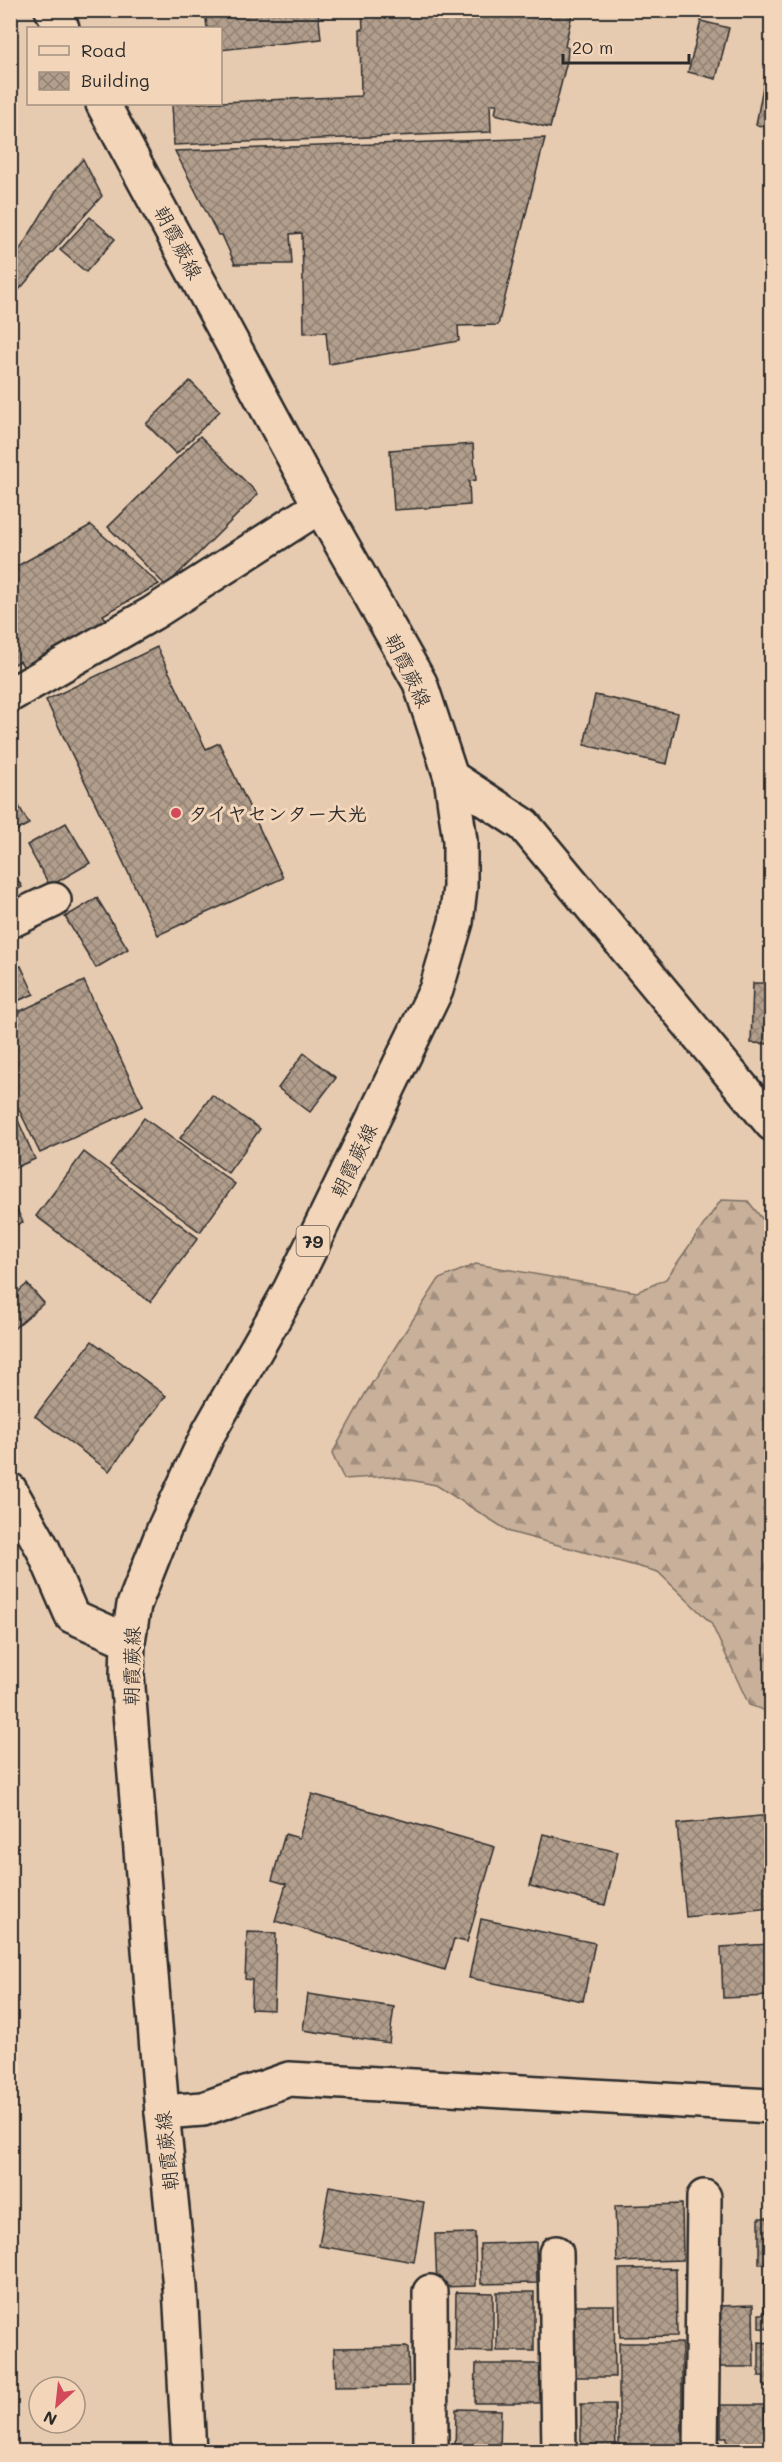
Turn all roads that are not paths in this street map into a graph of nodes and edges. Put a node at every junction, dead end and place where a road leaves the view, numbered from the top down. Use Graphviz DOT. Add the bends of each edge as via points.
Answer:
graph roads {
  1 [pos="52,10"];
  2 [pos="61,27"];
  3 [pos="104,105"];
  4 [pos="320,506"];
  5 [pos="10,695"];
  6 [pos="451,777"];
  7 [pos="54,900"];
  8 [pos="10,921"];
  9 [pos="771,1124"];
  10 [pos="10,1490"];
  11 [pos="128,1641"];
  12 [pos="771,2106"];
  13 [pos="162,2112"];
  14 [pos="704,2197"];
  15 [pos="556,2253"];
  16 [pos="430,2292"];
  17 [pos="189,2451"];
  18 [pos="431,2451"];
  19 [pos="559,2451"];
  20 [pos="701,2451"];
  1 -- 2 [label="main road"];
  3 -- 4 [label="main road, 朝霞蕨線 / 79"];
  4 -- 5 [label="main road" via="153,613"];
  4 -- 6 [label="main road, 朝霞蕨線 / 79" via="420,683"];
  6 -- 9 [label="main road" via="524,825"];
  6 -- 11 [label="main road, 朝霞蕨線 / 79" via="460,841 460,887 456,921 436,990 290,1290 209,1432 183,1486 134,1605"];
  7 -- 8 [label="main road"];
  10 -- 11 [label="main road" via="43,1549 72,1616"];
  11 -- 13 [label="main road, 朝霞蕨線 / 79" via="127,1675"];
  12 -- 13 [label="main road" via="289,2079 203,2109"];
  13 -- 17 [label="main road, 朝霞蕨線 / 79" via="180,2287"];
  14 -- 20 [label="main road"];
  15 -- 19 [label="main road"];
  16 -- 18 [label="main road"];
}
